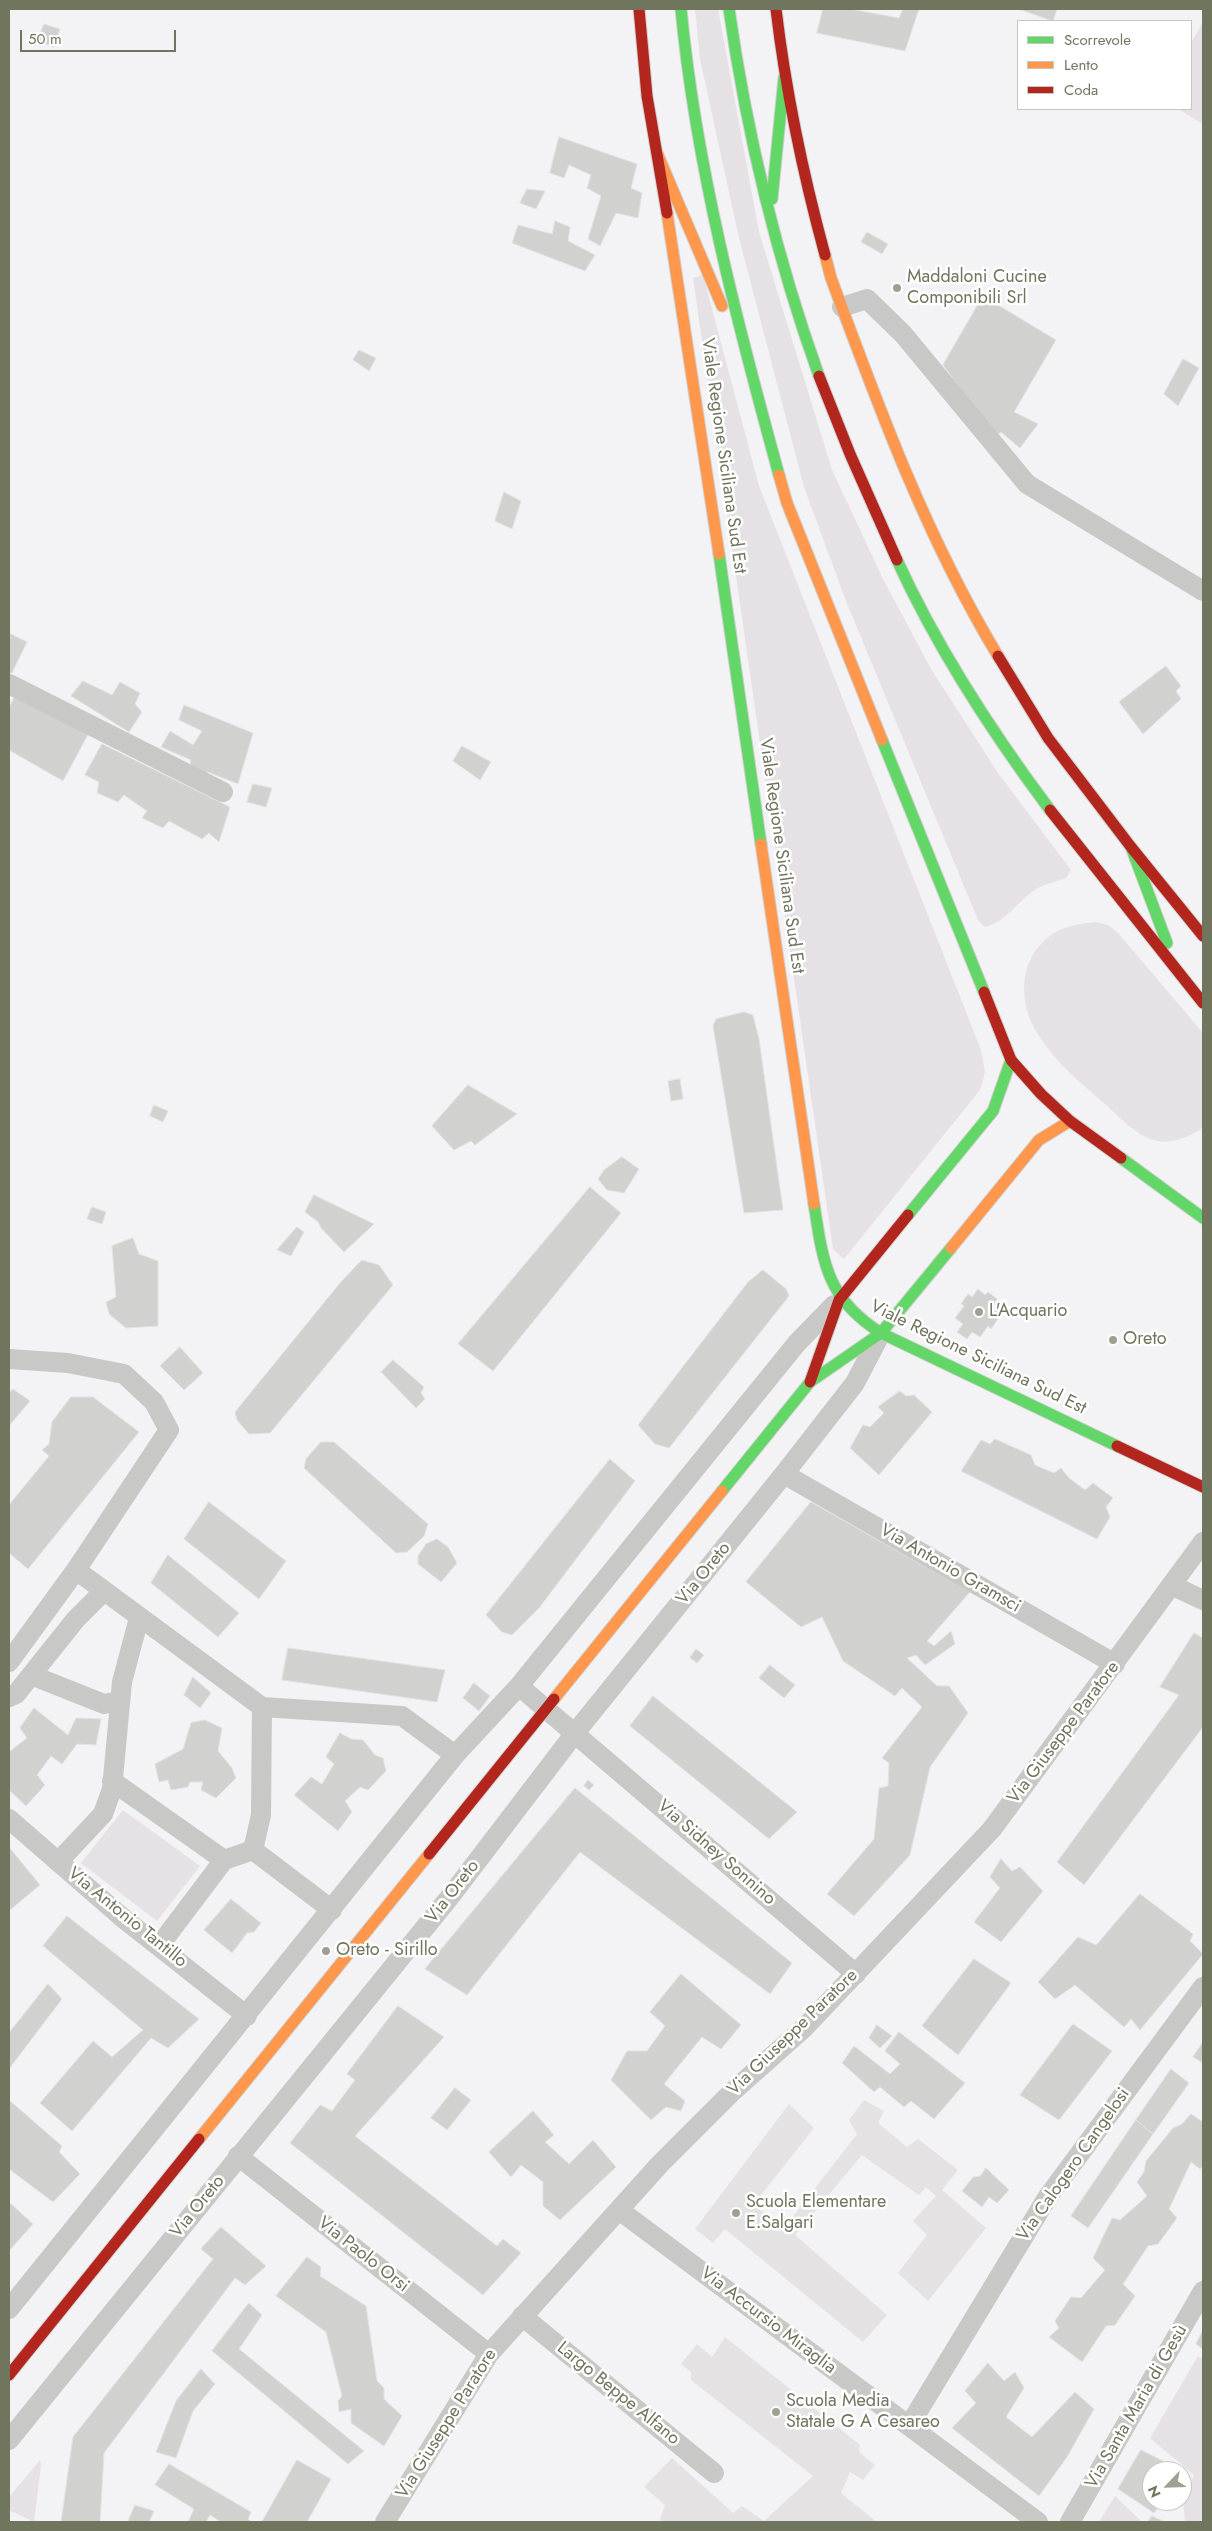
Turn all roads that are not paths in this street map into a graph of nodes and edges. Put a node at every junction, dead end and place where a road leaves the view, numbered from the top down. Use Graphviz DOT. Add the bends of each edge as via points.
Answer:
graph roads {
  1 [pos="639,9"];
  2 [pos="681,9"];
  3 [pos="729,9"];
  4 [pos="776,9"];
  5 [pos="784,78"];
  6 [pos="657,153"];
  7 [pos="770,223"];
  8 [pos="842,307"];
  9 [pos="751,372"];
  10 [pos="1203,591"];
  11 [pos="9,684"];
  12 [pos="223,792"];
  13 [pos="1131,847"];
  14 [pos="1203,936"];
  15 [pos="1186,983"];
  16 [pos="1203,1004"];
  17 [pos="1012,1060"];
  18 [pos="1070,1121"];
  19 [pos="1203,1218"];
  20 [pos="839,1300"];
  21 [pos="881,1333"];
  22 [pos="9,1359"];
  23 [pos="810,1382"];
  24 [pos="784,1474"];
  25 [pos="1203,1488"];
  26 [pos="1203,1542"];
  27 [pos="76,1570"];
  28 [pos="1171,1585"];
  29 [pos="104,1591"];
  30 [pos="1203,1600"];
  31 [pos="139,1618"];
  32 [pos="9,1662"];
  33 [pos="1115,1664"];
  34 [pos="31,1675"];
  35 [pos="519,1686"];
  36 [pos="9,1697"];
  37 [pos="120,1701"];
  38 [pos="262,1707"];
  39 [pos="547,1709"];
  40 [pos="575,1733"];
  41 [pos="455,1755"];
  42 [pos="112,1780"];
  43 [pos="9,1819"];
  44 [pos="253,1850"];
  45 [pos="224,1860"];
  46 [pos="58,1862"];
  47 [pos="332,1910"];
  48 [pos="159,1946"];
  49 [pos="856,1974"];
  50 [pos="1203,1987"];
  51 [pos="247,2016"];
  52 [pos="238,2156"];
  53 [pos="619,2210"];
  54 [pos="1203,2293"];
  55 [pos="9,2309"];
  56 [pos="522,2316"];
  57 [pos="489,2354"];
  58 [pos="9,2375"];
  59 [pos="909,2426"];
  60 [pos="9,2440"];
  61 [pos="714,2473"];
  62 [pos="385,2522"];
  63 [pos="1038,2522"];
  64 [pos="1070,2522"];
  1 -- 6 [label="street, Viale Regione Siciliana Sud Est" via="647,96"];
  2 -- 9 [label="street, Viale Regione Siciliana Sud Est" via="686,62 710,199"];
  3 -- 7 [label="street" via="749,134"];
  4 -- 5 [label="street"];
  5 -- 7 [label="street"];
  5 -- 8 [label="street" via="808,191"];
  6 -- 9 [label="street"];
  6 -- 20 [label="street, Viale Regione Siciliana Sud Est" via="686,328 820,1245"];
  7 -- 15 [label="street" via="805,338 852,462 900,569 947,659 1013,762"];
  8 -- 10 [label="street" via="867,299 903,334 1027,484"];
  8 -- 13 [label="street" via="891,439 938,546 987,637 1048,738"];
  9 -- 17 [label="street, Viale Regione Siciliana Sud Est" via="787,503"];
  11 -- 12 [label="street"];
  13 -- 14 [label="street"];
  13 -- 15 [label="street" via="1159,926"];
  15 -- 16 [label="street"];
  17 -- 18 [label="street, Viale Regione Siciliana Sud Est"];
  17 -- 20 [label="street" via="993,1111"];
  18 -- 19 [label="street, Viale Regione Siciliana Sud Est"];
  18 -- 21 [label="street" via="1039,1140"];
  20 -- 21 [label="street, Viale Regione Siciliana Sud Est" via="858,1320"];
  20 -- 23 [label="street"];
  20 -- 35 [label="street" via="797,1343"];
  21 -- 23 [label="street"];
  21 -- 24 [label="street, Via Oreto" via="855,1383"];
  21 -- 25 [label="street, Viale Regione Siciliana Sud Est"];
  22 -- 27 [label="street" via="68,1363 124,1374 154,1402 169,1430"];
  23 -- 39 [label="street"];
  24 -- 33 [label="street, Via Antonio Gramsci"];
  24 -- 40 [label="street, Via Oreto"];
  26 -- 28 [label="street, Via Giuseppe Paratore"];
  27 -- 29 [label="street"];
  27 -- 32 [label="street"];
  28 -- 30 [label="street"];
  28 -- 33 [label="street, Via Giuseppe Paratore"];
  29 -- 31 [label="street"];
  29 -- 34 [label="street" via="76,1619"];
  31 -- 37 [label="street"];
  31 -- 38 [label="street"];
  33 -- 49 [label="street, Via Giuseppe Paratore" via="992,1829"];
  34 -- 36 [label="street" via="16,1694"];
  34 -- 37 [label="street" via="104,1704"];
  35 -- 39 [label="street, Via Sidney Sonnino"];
  35 -- 41 [label="street"];
  37 -- 42 [label="street"];
  38 -- 41 [label="street" via="402,1716"];
  38 -- 44 [label="street" via="261,1815"];
  39 -- 40 [label="street, Via Sidney Sonnino"];
  39 -- 58 [label="street"];
  40 -- 49 [label="street, Via Sidney Sonnino"];
  40 -- 52 [label="street, Via Oreto" via="449,1898"];
  41 -- 47 [label="street"];
  42 -- 45 [label="street"];
  42 -- 46 [label="street" via="103,1814"];
  43 -- 46 [label="street, Via Antonio Tantillo"];
  44 -- 45 [label="street"];
  44 -- 47 [label="street"];
  45 -- 48 [label="street"];
  46 -- 48 [label="street, Via Antonio Tantillo"];
  47 -- 51 [label="street"];
  48 -- 51 [label="street, Via Antonio Tantillo"];
  49 -- 53 [label="street, Via Giuseppe Paratore" via="805,2027 732,2092"];
  50 -- 59 [label="street, Via Calogero Cangelosi" via="1047,2198"];
  51 -- 55 [label="street"];
  52 -- 57 [label="street, Via Paolo Orsi"];
  52 -- 60 [label="street, Via Oreto"];
  53 -- 56 [label="street, Via Giuseppe Paratore"];
  53 -- 59 [label="street, Via Accursio Miraglia"];
  54 -- 64 [label="street, Via Santa Maria di Gesù"];
  56 -- 57 [label="street, Via Giuseppe Paratore"];
  56 -- 61 [label="street, Largo Beppe Alfano"];
  57 -- 62 [label="street, Via Giuseppe Paratore"];
  59 -- 63 [label="street, Via Accursio Miraglia"];
}
